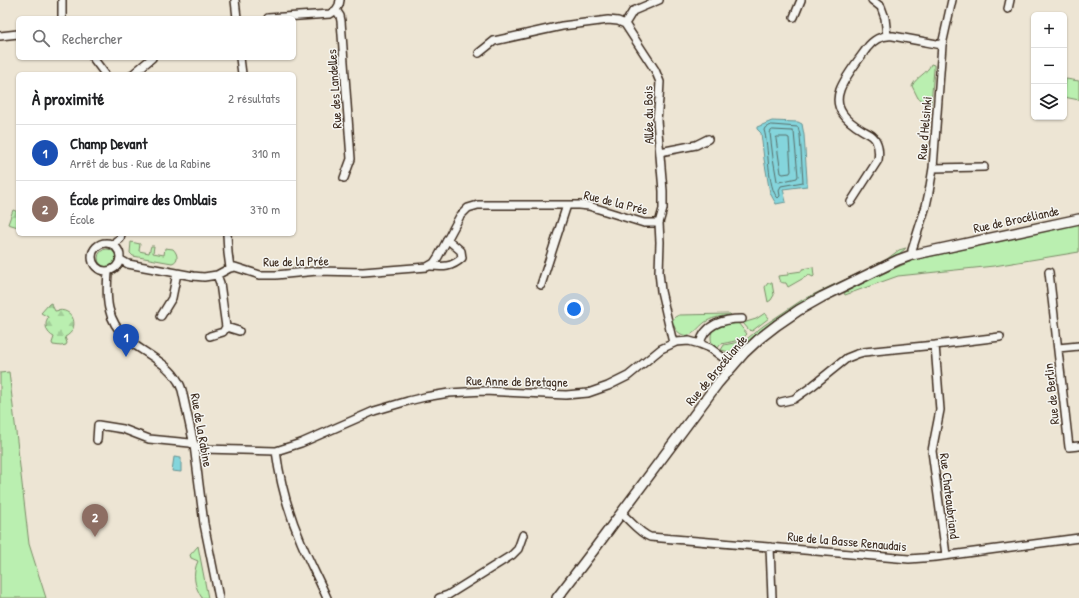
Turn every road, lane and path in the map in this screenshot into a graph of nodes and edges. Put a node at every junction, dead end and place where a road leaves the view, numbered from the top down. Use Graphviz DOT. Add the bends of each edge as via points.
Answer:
graph roads {
  1 [pos="62,0"];
  2 [pos="236,0"];
  3 [pos="340,0"];
  4 [pos="659,0"];
  5 [pos="801,0"];
  6 [pos="872,0"];
  7 [pos="952,0"];
  8 [pos="1010,0"];
  9 [pos="1008,9"];
  10 [pos="336,10"];
  11 [pos="62,16"];
  12 [pos="237,16"];
  13 [pos="296,16"];
  14 [pos="794,17"];
  15 [pos="625,24"];
  16 [pos="16,34"];
  17 [pos="0,36"];
  18 [pos="887,36"];
  19 [pos="942,45"];
  20 [pos="479,53"];
  21 [pos="94,60"];
  22 [pos="150,60"];
  23 [pos="240,60"];
  24 [pos="104,72"];
  25 [pos="135,72"];
  26 [pos="242,72"];
  27 [pos="708,139"];
  28 [pos="660,152"];
  29 [pos="984,167"];
  30 [pos="933,168"];
  31 [pos="344,178"];
  32 [pos="851,202"];
  33 [pos="567,204"];
  34 [pos="1079,219"];
  35 [pos="659,223"];
  36 [pos="121,236"];
  37 [pos="228,236"];
  38 [pos="447,239"];
  39 [pos="115,246"];
  40 [pos="912,255"];
  41 [pos="121,260"];
  42 [pos="430,266"];
  43 [pos="230,268"];
  44 [pos="108,272"];
  45 [pos="1049,272"];
  46 [pos="177,273"];
  47 [pos="217,275"];
  48 [pos="541,285"];
  49 [pos="161,316"];
  50 [pos="742,319"];
  51 [pos="226,327"];
  52 [pos="240,331"];
  53 [pos="210,336"];
  54 [pos="1000,337"];
  55 [pos="673,343"];
  56 [pos="700,344"];
  57 [pos="935,345"];
  58 [pos="1079,346"];
  59 [pos="1058,348"];
  60 [pos="732,365"];
  61 [pos="781,402"];
  62 [pos="97,440"];
  63 [pos="194,445"];
  64 [pos="1079,446"];
  65 [pos="276,451"];
  66 [pos="621,513"];
  67 [pos="523,535"];
  68 [pos="1079,538"];
  69 [pos="770,547"];
  70 [pos="946,555"];
  71 [pos="218,598"];
  72 [pos="327,598"];
  73 [pos="439,598"];
  74 [pos="557,598"];
  75 [pos="772,598"];
  1 -- 11 [label="street"];
  2 -- 12 [label="street"];
  3 -- 10 [label="street"];
  4 -- 15 [label="street" via="633,11"];
  5 -- 14 [label="street"];
  6 -- 18 [label="street" via="881,7"];
  7 -- 19 [label="street, Rue d'Helsinki"];
  8 -- 9 [label="street"];
  10 -- 13 [label="street" via="330,14"];
  10 -- 31 [label="street, Rue des Landelles" via="340,18 351,159"];
  15 -- 20 [label="street" via="608,20 562,26 494,41"];
  15 -- 28 [label="street, Allée du Bois" via="659,76 657,120"];
  16 -- 17 [label="street"];
  18 -- 19 [label="street"];
  18 -- 32 [label="street" via="876,39 867,48 839,94 842,113 873,137 879,152 878,160"];
  19 -- 30 [label="street, Rue d'Helsinki"];
  21 -- 24 [label="street"];
  22 -- 25 [label="street"];
  23 -- 26 [label="street"];
  27 -- 28 [label="street, Allée du Bois" via="696,145"];
  28 -- 35 [label="street, Allée du Bois" via="663,210"];
  29 -- 30 [label="street"];
  30 -- 40 [label="street, Rue d'Helsinki" via="928,200"];
  33 -- 35 [label="street, Rue de la Prée" via="589,206 644,223"];
  33 -- 38 [label="street, Rue de la Prée" via="478,205 468,208 460,216"];
  33 -- 48 [label="street, Rue de la Prée"];
  34 -- 40 [label="street, Rue de Brocéliande"];
  35 -- 55 [label="street, Allée du Bois" via="661,291"];
  36 -- 39 [label="street"];
  37 -- 43 [label="street"];
  38 -- 42 [label="street, Rue de la Prée"];
  38 -- 42 [label="street, Rue de la Prée" via="461,251 462,258 450,266"];
  39 -- 41 [label="street"];
  39 -- 44 [label="street" via="110,243 100,244 93,251 94,266"];
  40 -- 60 [label="street, Rue de Brocéliande" via="822,297 784,319 759,338"];
  41 -- 44 [label="street" via="114,270"];
  41 -- 46 [label="street" via="128,264"];
  42 -- 43 [label="street, Rue de la Prée" via="363,272 318,271 276,275 260,275 235,266"];
  43 -- 47 [label="street"];
  44 -- 63 [label="street, Rue de la Rabine" via="107,300 111,318 128,340 174,374 182,390"];
  45 -- 59 [label="street"];
  46 -- 47 [label="street" via="204,277"];
  46 -- 49 [label="street" via="172,298"];
  47 -- 51 [label="street"];
  50 -- 56 [label="street" via="724,321 709,327"];
  51 -- 52 [label="street"];
  51 -- 53 [label="street" via="223,332"];
  54 -- 57 [label="street"];
  55 -- 56 [label="street, Rue Anne de Bretagne" via="689,341"];
  55 -- 65 [label="street, Rue Anne de Bretagne" via="661,349 628,376 588,393 566,395 484,391 438,395 374,411 301,443"];
  56 -- 60 [label="street, Rue Anne de Bretagne" via="710,348"];
  57 -- 61 [label="street" via="857,354 847,358 794,398"];
  57 -- 70 [label="street, Rue Chateaubriand" via="940,410 932,451"];
  58 -- 59 [label="street, Rue de Berlin"];
  59 -- 64 [label="street, Rue de Berlin" via="1069,447"];
  60 -- 66 [label="street, Rue de Brocéliande"];
  62 -- 63 [label="street, Rue Anne de Bretagne" via="98,425 122,429 149,439"];
  63 -- 65 [label="street, Rue Anne de Bretagne" via="203,449"];
  63 -- 71 [label="street, Rue de la Rabine" via="204,524"];
  65 -- 72 [label="street" via="292,518"];
  66 -- 69 [label="street, Rue de la Basse Renaudais" via="650,536"];
  66 -- 74 [label="street, Rue de Brocéliande"];
  67 -- 73 [label="street" via="518,548 512,554 448,595"];
  68 -- 70 [label="street, Rue de la Basse Renaudais"];
  69 -- 70 [label="street, Rue de la Basse Renaudais" via="910,559"];
  69 -- 75 [label="street"];
}
